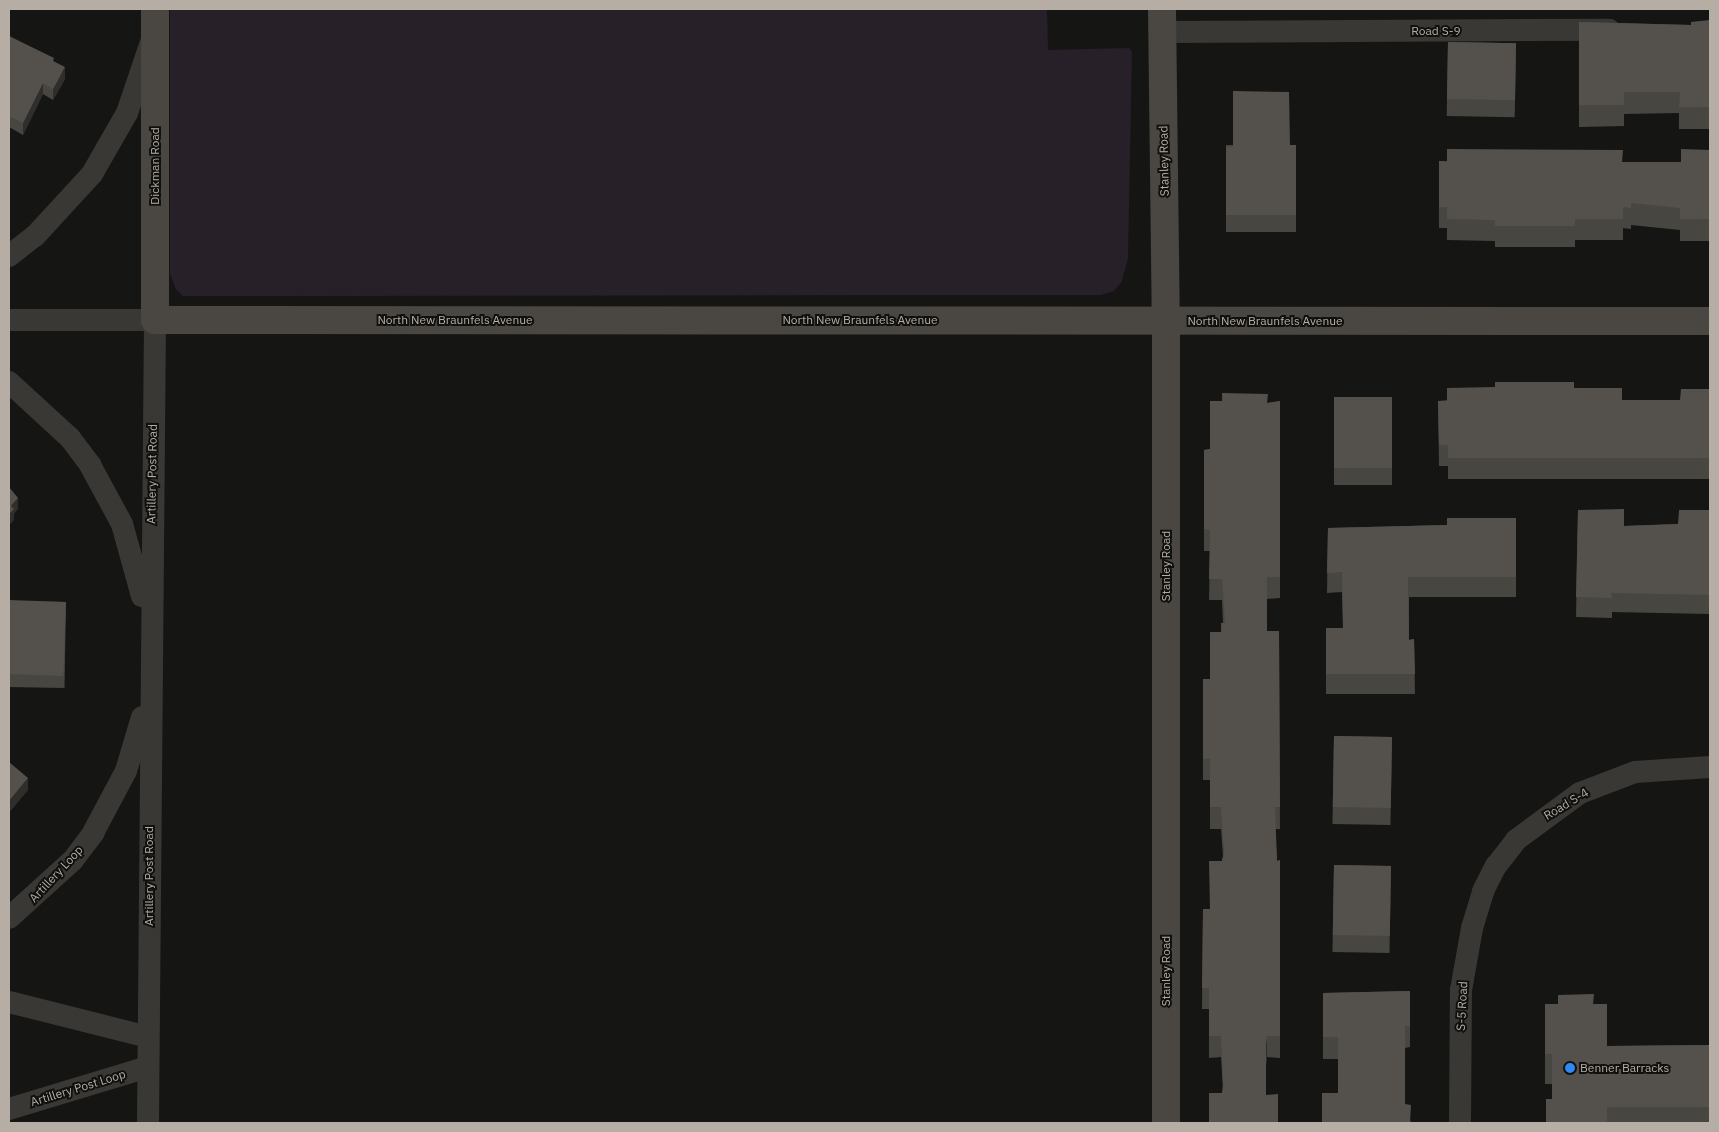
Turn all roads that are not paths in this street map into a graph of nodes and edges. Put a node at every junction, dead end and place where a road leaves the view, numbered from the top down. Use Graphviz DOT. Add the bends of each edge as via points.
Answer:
graph roads {
  1 [pos="154,10"];
  2 [pos="1162,20"];
  3 [pos="1631,30"];
  4 [pos="9,256"];
  5 [pos="9,320"];
  6 [pos="154,320"];
  7 [pos="1166,320"];
  8 [pos="1710,322"];
  9 [pos="9,382"];
  10 [pos="150,628"];
  11 [pos="150,685"];
  12 [pos="1710,768"];
  13 [pos="1483,891"];
  14 [pos="9,918"];
  15 [pos="9,1002"];
  16 [pos="148,1037"];
  17 [pos="148,1067"];
  18 [pos="9,1109"];
  19 [pos="148,1123"];
  20 [pos="1166,1123"];
  21 [pos="1460,1123"];
  1 -- 4 [label="street, Dickman Road" via="140,80 112,144 70,202"];
  1 -- 6 [label="street, Dickman Road"];
  2 -- 3 [label="street, Road S-9"];
  2 -- 7 [label="street, Stanley Road"];
  5 -- 6 [label="street, North New Braunfels Avenue"];
  6 -- 7 [label="street, North New Braunfels Avenue"];
  6 -- 10 [label="street, Artillery Post Road"];
  7 -- 8 [label="street, North New Braunfels Avenue"];
  7 -- 20 [label="street, Stanley Road"];
  9 -- 10 [label="street, Artillery Post Road" via="70,438 107,494 134,561"];
  10 -- 11 [label="street, Artillery Post Road"];
  11 -- 14 [label="street, Artillery Loop" via="126,771 102,818 72,860"];
  11 -- 16 [label="street, Artillery Post Road"];
  12 -- 13 [label="street, Road S-4" via="1634,772 1580,793 1516,840"];
  13 -- 21 [label="street, S-5 Road" via="1472,928 1461,990"];
  15 -- 16 [label="street"];
  16 -- 17 [label="street, Artillery Post Road"];
  17 -- 18 [label="street, Artillery Post Loop"];
  17 -- 19 [label="street, Artillery Post Road"];
}
